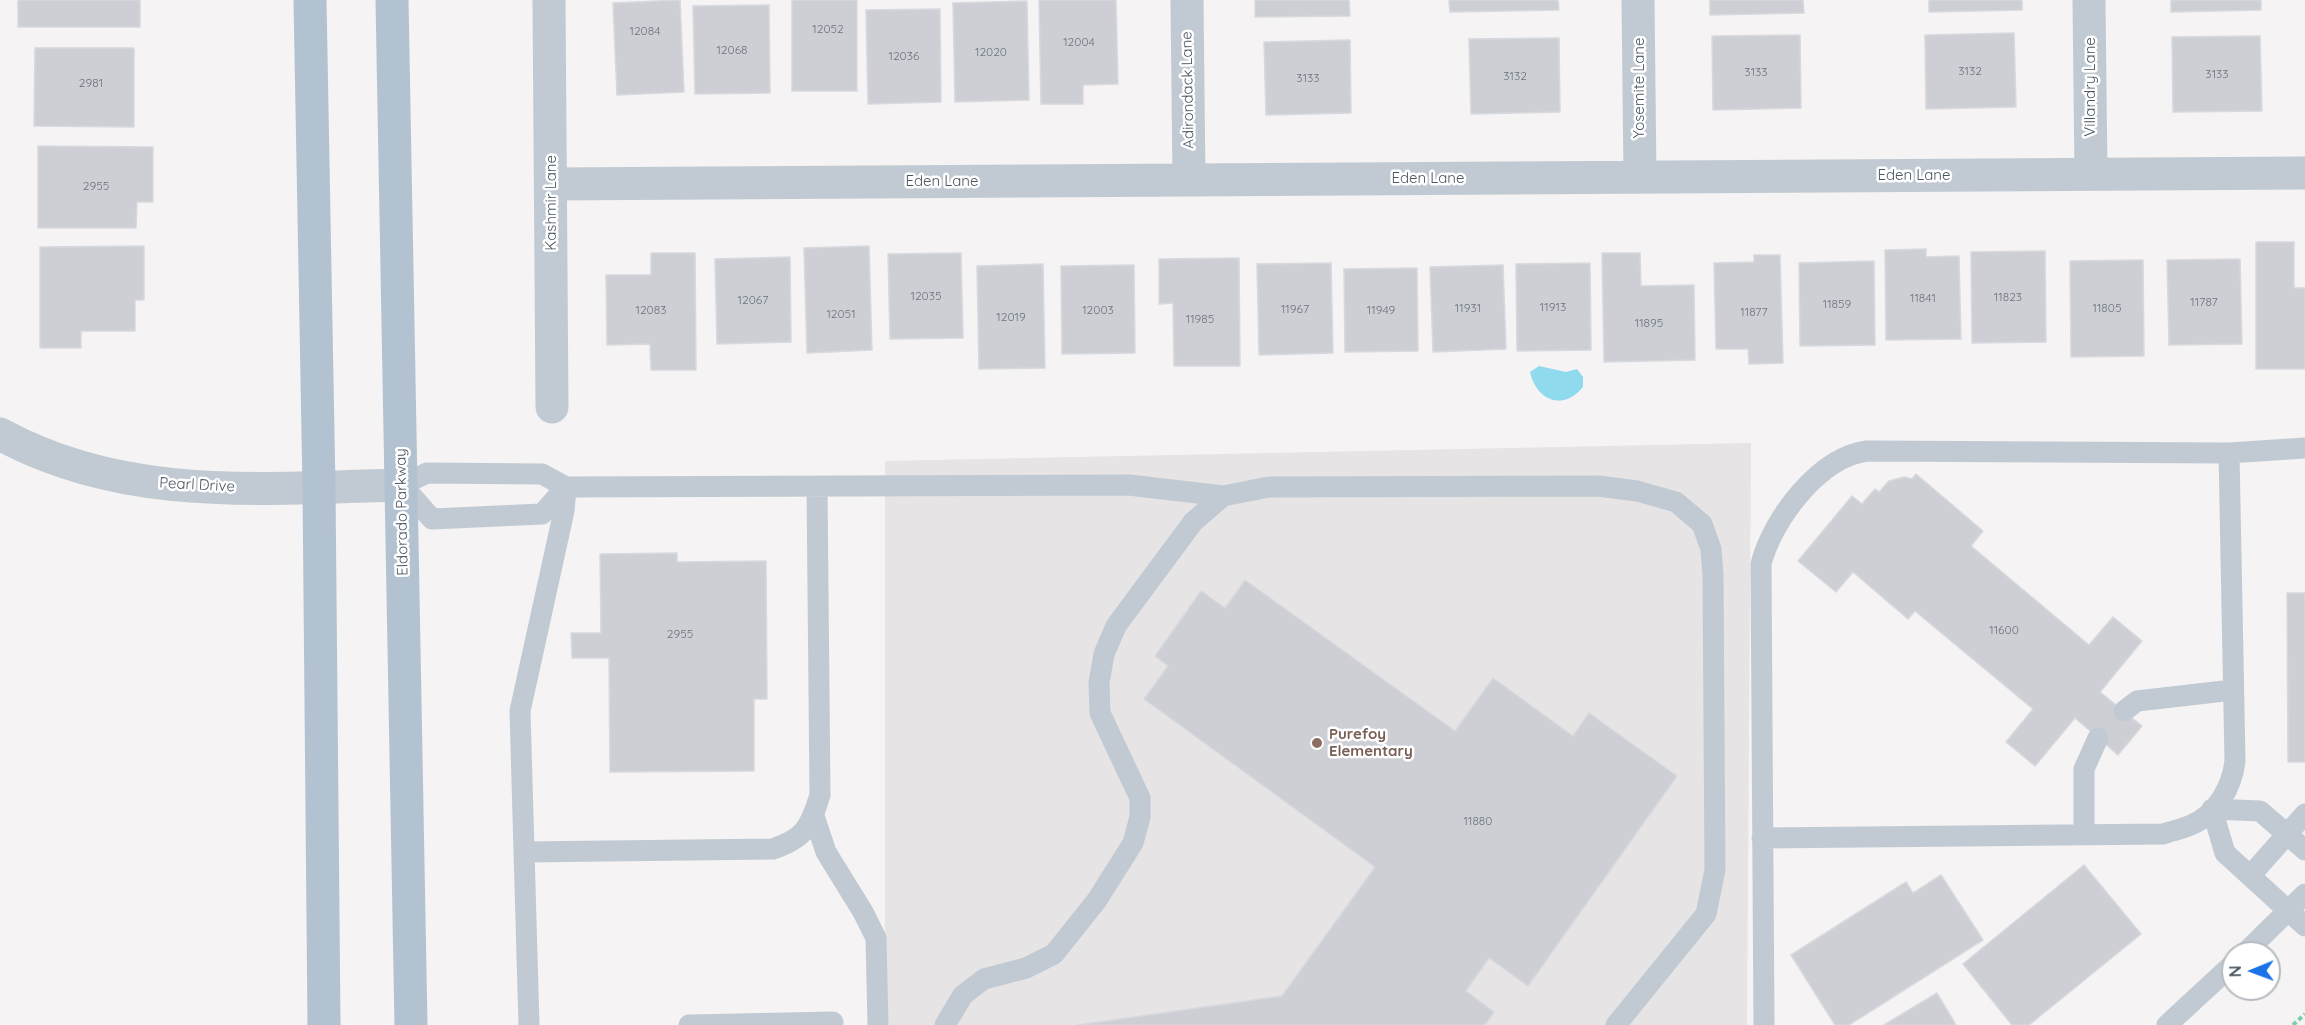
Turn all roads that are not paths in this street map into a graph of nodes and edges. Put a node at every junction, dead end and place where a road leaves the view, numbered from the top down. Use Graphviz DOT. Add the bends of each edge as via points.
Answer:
graph roads {
  1 [pos="310,0"];
  2 [pos="392,0"];
  3 [pos="549,0"];
  4 [pos="1187,0"];
  5 [pos="1638,0"];
  6 [pos="2090,0"];
  7 [pos="2305,173"];
  8 [pos="2091,174"];
  9 [pos="1640,177"];
  10 [pos="1189,180"];
  11 [pos="551,184"];
  12 [pos="552,407"];
  13 [pos="0,434"];
  14 [pos="2305,448"];
  15 [pos="2229,453"];
  16 [pos="402,485"];
  17 [pos="319,487"];
  18 [pos="566,487"];
  19 [pos="817,487"];
  20 [pos="1223,496"];
  21 [pos="2234,690"];
  22 [pos="2124,711"];
  23 [pos="2098,738"];
  24 [pos="2212,809"];
  25 [pos="2305,814"];
  26 [pos="814,816"];
  27 [pos="2084,835"];
  28 [pos="2287,835"];
  29 [pos="1762,838"];
  30 [pos="2305,850"];
  31 [pos="524,852"];
  32 [pos="2250,876"];
  33 [pos="2305,894"];
  34 [pos="2289,911"];
  35 [pos="2305,926"];
  36 [pos="2258,941"];
  37 [pos="2221,975"];
  38 [pos="833,1022"];
  39 [pos="324,1025"];
  40 [pos="411,1025"];
  41 [pos="529,1025"];
  42 [pos="688,1025"];
  43 [pos="878,1025"];
  44 [pos="945,1025"];
  45 [pos="1616,1025"];
  46 [pos="1764,1025"];
  47 [pos="2166,1025"];
  1 -- 17 [label="main road"];
  2 -- 16 [label="main road, Eldorado Parkway"];
  3 -- 11 [label="street, Kashmir Lane"];
  4 -- 10 [label="street, Adirondack Lane"];
  5 -- 9 [label="street, Yosemite Lane"];
  6 -- 8 [label="street, Villandry Lane"];
  7 -- 8 [label="street, Eden Lane"];
  8 -- 9 [label="street, Eden Lane"];
  9 -- 10 [label="street, Eden Lane"];
  10 -- 11 [label="street, Eden Lane"];
  11 -- 12 [label="street, Kashmir Lane"];
  13 -- 17 [label="street, Pearl Drive" via="50,458 127,480 206,487"];
  14 -- 15 [label="lane"];
  15 -- 21 [label="lane"];
  15 -- 29 [label="lane" via="1867,451 1849,455 1825,469 1785,512 1766,546 1761,564"];
  16 -- 17 [label="street, Pearl Drive"];
  16 -- 18 [label="lane" via="427,473 542,474"];
  16 -- 18 [label="lane" via="432,519 542,514"];
  16 -- 40 [label="main road, Eldorado Parkway"];
  17 -- 39 [label="main road"];
  18 -- 19 [label="lane"];
  18 -- 31 [label="lane" via="519,711"];
  19 -- 20 [label="lane" via="1130,485"];
  19 -- 26 [label="lane" via="820,795"];
  20 -- 44 [label="lane" via="1193,522 1116,626 1104,654 1099,683 1100,713 1140,798 1133,843 1097,900 1054,954 1026,968 984,980 963,995"];
  20 -- 45 [label="lane" via="1269,487 1598,486 1676,502 1702,524 1711,549 1713,576 1712,892 1706,914"];
  21 -- 22 [label="lane" via="2137,700"];
  21 -- 24 [label="lane" via="2233,778"];
  23 -- 27 [label="lane" via="2084,769"];
  24 -- 27 [label="lane" via="2204,818 2163,834"];
  24 -- 28 [label="lane" via="2260,811"];
  24 -- 32 [label="lane" via="2225,853"];
  25 -- 28 [label="lane"];
  26 -- 31 [label="lane" via="793,842 773,849"];
  26 -- 43 [label="lane" via="826,852 876,938"];
  27 -- 29 [label="lane"];
  28 -- 30 [label="lane"];
  28 -- 32 [label="lane"];
  29 -- 46 [label="lane"];
  31 -- 41 [label="lane"];
  32 -- 34 [label="lane"];
  33 -- 34 [label="lane"];
  34 -- 35 [label="lane"];
  34 -- 36 [label="lane"];
  37 -- 47 [label="lane"];
  38 -- 42 [label="lane"];
}
